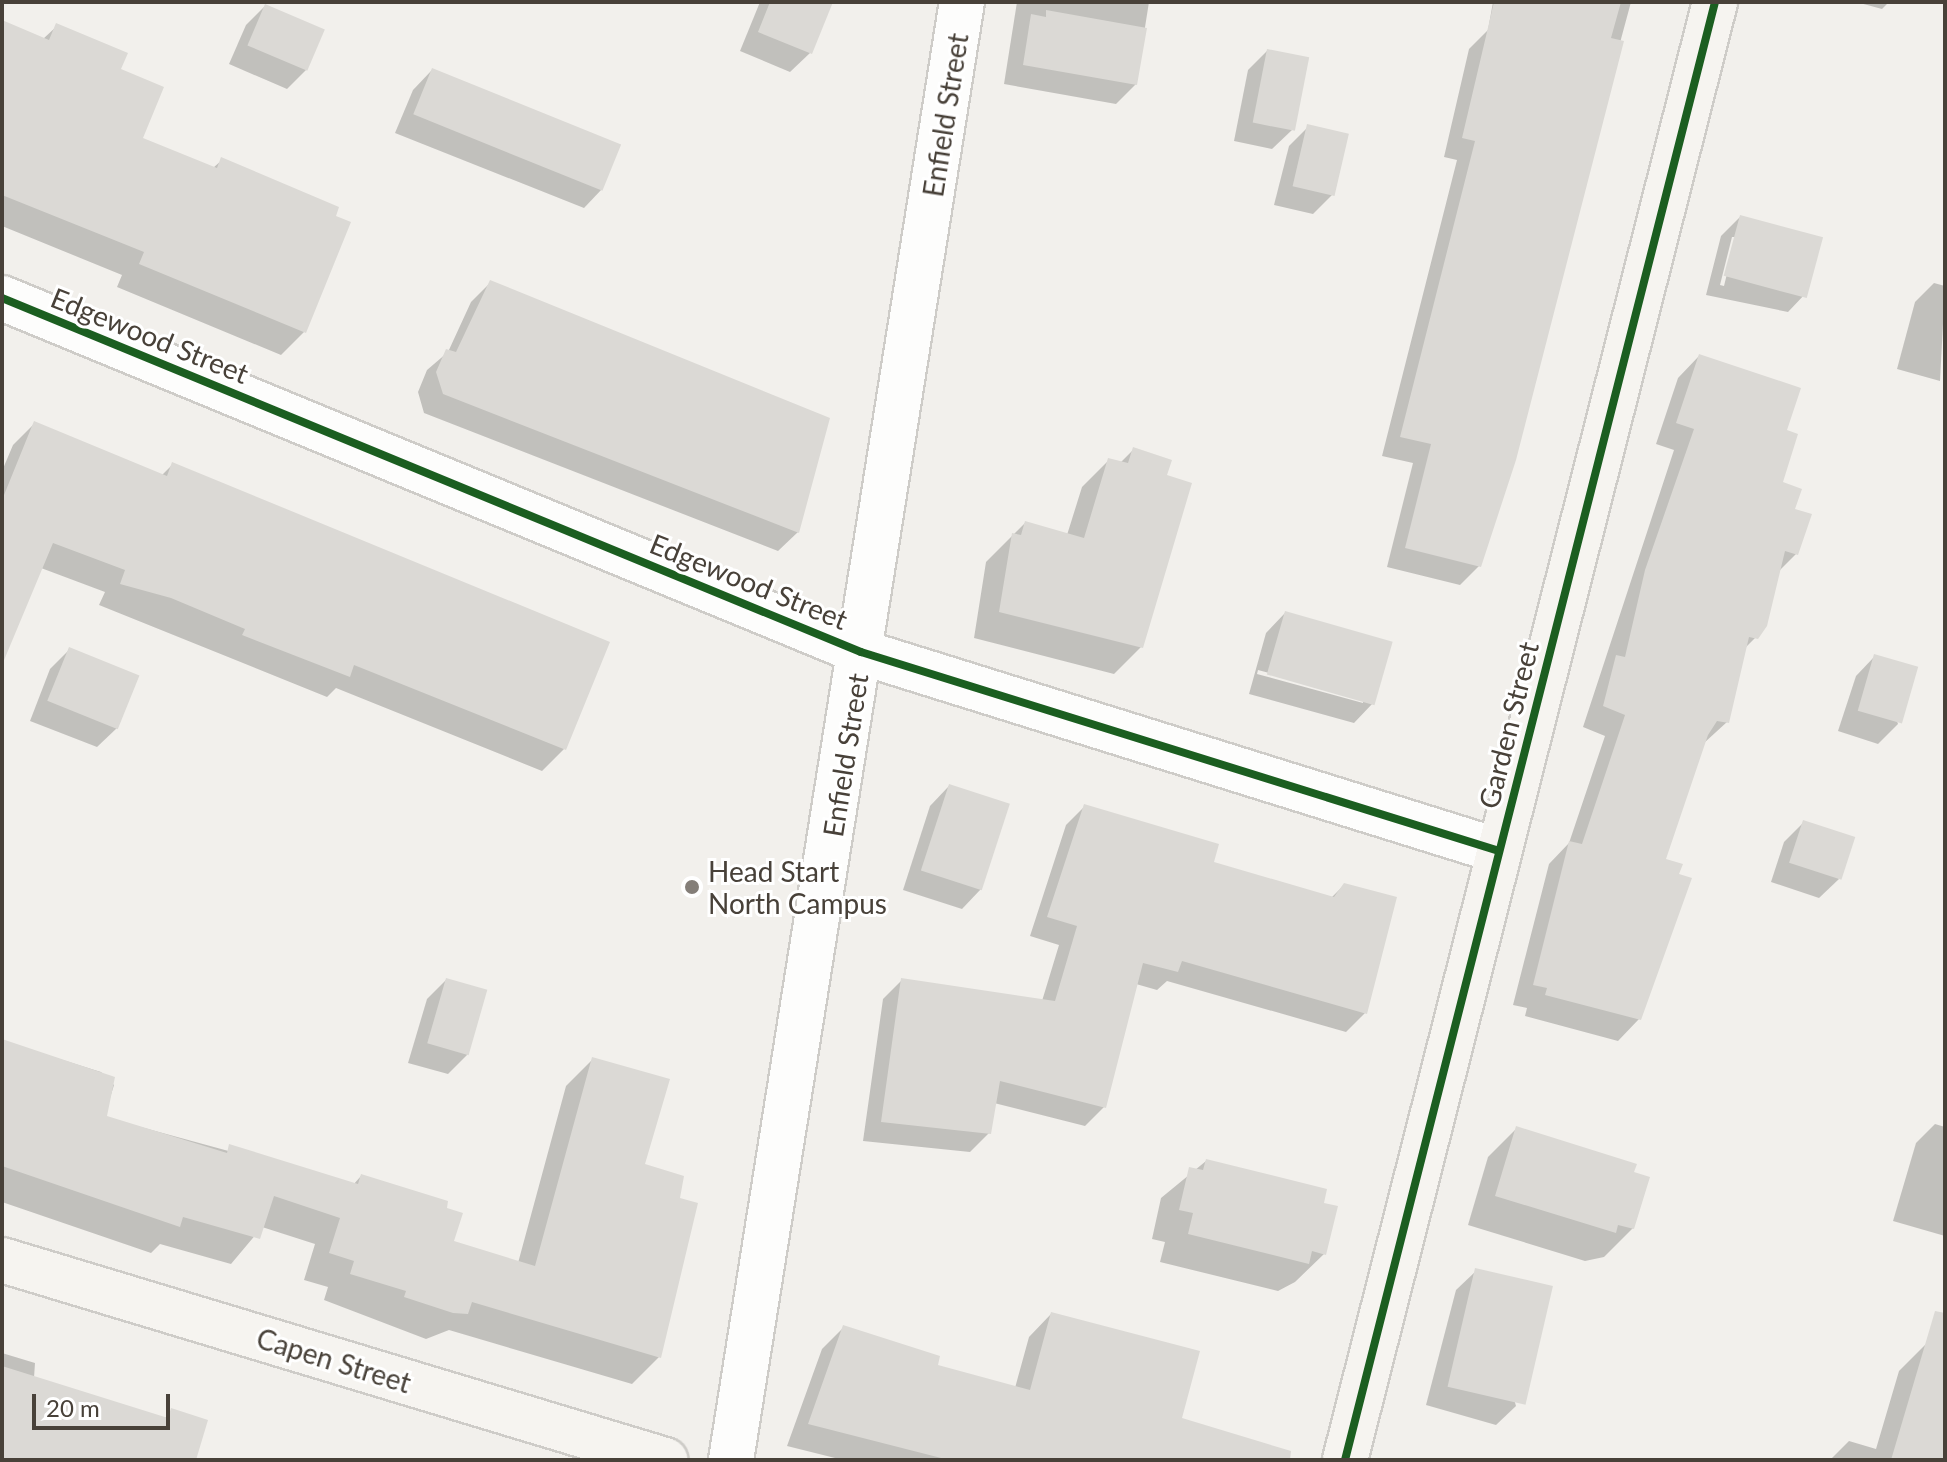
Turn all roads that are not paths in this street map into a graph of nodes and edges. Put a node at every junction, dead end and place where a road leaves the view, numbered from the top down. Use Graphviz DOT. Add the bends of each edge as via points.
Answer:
graph roads {
  1 [pos="962,2"];
  2 [pos="1715,2"];
  3 [pos="2,298"];
  4 [pos="861,652"];
  5 [pos="1499,851"];
  6 [pos="2,1260"];
  7 [pos="665,1460"];
  8 [pos="731,1460"];
  9 [pos="1345,1460"];
  1 -- 4 [label="street, Enfield Street"];
  2 -- 5 [label="street, Garden Street"];
  3 -- 4 [label="street, Edgewood Street"];
  4 -- 5 [label="street, Edgewood Street"];
  4 -- 8 [label="street, Enfield Street"];
  5 -- 9 [label="street, Garden Street"];
  6 -- 7 [label="street, Capen Street"];
}
